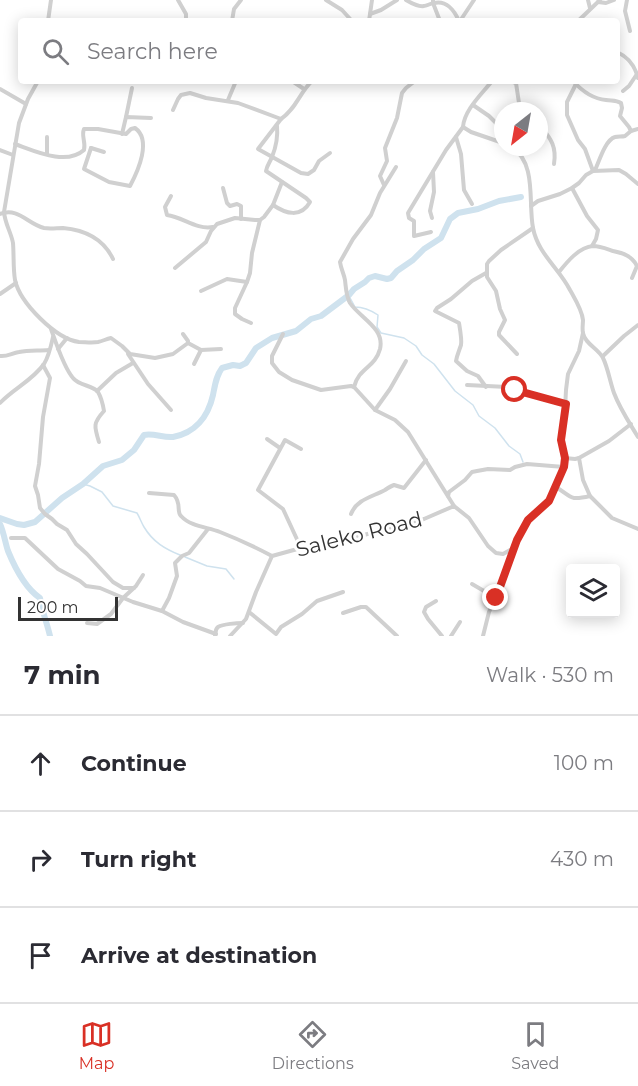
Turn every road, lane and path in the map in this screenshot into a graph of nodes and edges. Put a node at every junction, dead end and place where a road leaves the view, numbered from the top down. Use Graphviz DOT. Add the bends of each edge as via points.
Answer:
graph roads {
  1 [pos="51,0"];
  2 [pos="178,0"];
  3 [pos="241,0"];
  4 [pos="326,0"];
  5 [pos="372,0"];
  6 [pos="398,0"];
  7 [pos="406,0"];
  8 [pos="474,0"];
  9 [pos="588,0"];
  10 [pos="614,0"];
  11 [pos="627,0"];
  12 [pos="599,1"];
  13 [pos="433,2"];
  14 [pos="590,9"];
  15 [pos="370,14"];
  16 [pos="48,18"];
  17 [pos="186,18"];
  18 [pos="232,18"];
  19 [pos="349,18"];
  20 [pos="369,18"];
  21 [pos="439,18"];
  22 [pos="457,18"];
  23 [pos="461,18"];
  24 [pos="581,18"];
  25 [pos="630,31"];
  26 [pos="620,54"];
  27 [pos="637,76"];
  28 [pos="36,84"];
  29 [pos="235,84"];
  30 [pos="296,84"];
  31 [pos="309,84"];
  32 [pos="412,84"];
  33 [pos="490,84"];
  34 [pos="516,84"];
  35 [pos="575,84"];
  36 [pos="576,84"];
  37 [pos="132,88"];
  38 [pos="0,89"];
  39 [pos="304,89"];
  40 [pos="623,91"];
  41 [pos="228,100"];
  42 [pos="519,102"];
  43 [pos="26,104"];
  44 [pos="473,105"];
  45 [pos="173,110"];
  46 [pos="126,117"];
  47 [pos="151,118"];
  48 [pos="282,119"];
  49 [pos="494,121"];
  50 [pos="277,126"];
  51 [pos="463,126"];
  52 [pos="638,129"];
  53 [pos="631,131"];
  54 [pos="122,134"];
  55 [pos="548,135"];
  56 [pos="47,136"];
  57 [pos="456,136"];
  58 [pos="494,140"];
  59 [pos="15,144"];
  60 [pos="91,148"];
  61 [pos="0,150"];
  62 [pos="84,150"];
  63 [pos="104,152"];
  64 [pos="330,153"];
  65 [pos="13,154"];
  66 [pos="46,154"];
  67 [pos="272,156"];
  68 [pos="521,156"];
  69 [pos="554,164"];
  70 [pos="396,167"];
  71 [pos="433,171"];
  72 [pos="594,171"];
  73 [pos="282,182"];
  74 [pos="638,184"];
  75 [pos="384,185"];
  76 [pos="223,188"];
  77 [pos="572,188"];
  78 [pos="171,196"];
  79 [pos="472,204"];
  80 [pos="273,205"];
  81 [pos="531,206"];
  82 [pos="2,213"];
  83 [pos="432,218"];
  84 [pos="242,219"];
  85 [pos="260,220"];
  86 [pos="214,227"];
  87 [pos="533,228"];
  88 [pos="431,232"];
  89 [pos="592,246"];
  90 [pos="113,259"];
  91 [pos="175,268"];
  92 [pos="558,272"];
  93 [pos="486,273"];
  94 [pos="632,278"];
  95 [pos="248,282"];
  96 [pos="16,284"];
  97 [pos="201,291"];
  98 [pos="0,294"];
  99 [pos="251,323"];
  100 [pos="638,325"];
  101 [pos="51,328"];
  102 [pos="583,333"];
  103 [pos="183,334"];
  104 [pos="282,334"];
  105 [pos="53,336"];
  106 [pos="67,338"];
  107 [pos="188,344"];
  108 [pos="58,349"];
  109 [pos="221,349"];
  110 [pos="49,350"];
  111 [pos="201,350"];
  112 [pos="128,353"];
  113 [pos="517,354"];
  114 [pos="0,357"];
  115 [pos="603,357"];
  116 [pos="406,361"];
  117 [pos="133,363"];
  118 [pos="194,364"];
  119 [pos="43,365"];
  120 [pos="467,385"];
  121 [pos="354,387"];
  122 [pos="486,387"];
  123 [pos="97,391"];
  124 [pos="0,403"];
  125 [pos="566,404"];
  126 [pos="171,410"];
  127 [pos="375,410"];
  128 [pos="631,424"];
  129 [pos="638,437"];
  130 [pos="267,439"];
  131 [pos="99,442"];
  132 [pos="280,449"];
  133 [pos="301,449"];
  134 [pos="565,458"];
  135 [pos="579,458"];
  136 [pos="426,460"];
  137 [pos="564,467"];
  138 [pos="556,487"];
  139 [pos="149,493"];
  140 [pos="448,496"];
  141 [pos="590,496"];
  142 [pos="454,506"];
  143 [pos="351,514"];
  144 [pos="208,529"];
  145 [pos="638,529"];
  146 [pos="11,538"];
  147 [pos="301,548"];
  148 [pos="513,549"];
  149 [pos="272,556"];
  150 [pos="142,575"];
  151 [pos="472,584"];
  152 [pos="134,588"];
  153 [pos="343,592"];
  154 [pos="123,598"];
  155 [pos="496,598"];
  156 [pos="436,601"];
  157 [pos="162,611"];
  158 [pos="249,612"];
  159 [pos="343,613"];
  160 [pos="460,622"];
  161 [pos="87,623"];
  162 [pos="243,623"];
  163 [pos="215,635"];
  164 [pos="277,635"];
  165 [pos="230,636"];
  166 [pos="397,636"];
  167 [pos="442,636"];
  168 [pos="451,636"];
  169 [pos="483,636"];
  1 -- 16 [label="street"];
  2 -- 17 [label="street"];
  3 -- 18 [label="street"];
  4 -- 19 [label="street"];
  5 -- 15 [label="street"];
  6 -- 15 [label="street"];
  7 -- 13 [label="street" via="420,6"];
  8 -- 23 [label="street"];
  9 -- 14 [label="street"];
  10 -- 12 [label="street"];
  11 -- 25 [label="street" via="625,11"];
  12 -- 14 [label="street"];
  13 -- 21 [label="street"];
  13 -- 22 [label="street" via="444,2"];
  14 -- 24 [label="street"];
  15 -- 20 [label="street"];
  26 -- 27 [label="street" via="627,58"];
  27 -- 40 [label="street"];
  28 -- 43 [label="street"];
  29 -- 41 [label="street"];
  30 -- 39 [label="street"];
  31 -- 39 [label="street"];
  32 -- 75 [label="street" via="402,93 385,148 387,161 380,174"];
  33 -- 44 [label="street"];
  34 -- 42 [label="street"];
  35 -- 72 [label="street" via="567,115"];
  36 -- 53 [label="street" via="594,97 621,103 620,116"];
  37 -- 46 [label="street"];
  38 -- 43 [label="street"];
  39 -- 48 [label="street"];
  41 -- 45 [label="street" via="184,94"];
  41 -- 48 [label="street"];
  43 -- 59 [label="street"];
  44 -- 49 [label="street"];
  44 -- 51 [label="street"];
  46 -- 47 [label="street"];
  46 -- 54 [label="street"];
  48 -- 50 [label="street"];
  50 -- 67 [label="street"];
  50 -- 67 [label="street" via="258,149"];
  51 -- 57 [label="street"];
  51 -- 58 [label="street"];
  52 -- 53 [label="street"];
  53 -- 72 [label="street" via="611,139"];
  54 -- 60 [label="street" via="135,128 143,138 130,186 85,170"];
  54 -- 62 [label="street" via="84,129"];
  55 -- 69 [label="street"];
  56 -- 66 [label="street"];
  57 -- 71 [label="street"];
  57 -- 79 [label="street" via="464,190"];
  59 -- 65 [label="street"];
  59 -- 66 [label="street"];
  60 -- 62 [label="street"];
  60 -- 63 [label="street"];
  61 -- 65 [label="street"];
  62 -- 66 [label="street" via="70,157"];
  64 -- 67 [label="street" via="314,170 304,174"];
  65 -- 82 [label="street"];
  67 -- 73 [label="street" via="266,171"];
  68 -- 81 [label="street"];
  70 -- 75 [label="street"];
  71 -- 83 [label="street"];
  71 -- 88 [label="street" via="408,215 414,221 414,236"];
  72 -- 74 [label="street" via="619,170"];
  72 -- 77 [label="street"];
  73 -- 80 [label="street"];
  73 -- 80 [label="street" via="310,202 301,212 290,213"];
  75 -- 121 [label="street" via="371,215 340,260 349,301 377,331 380,343 375,359 358,376"];
  76 -- 84 [label="street" via="230,206 241,206"];
  77 -- 81 [label="street"];
  77 -- 89 [label="street" via="598,230"];
  78 -- 86 [label="street" via="165,207 167,215 205,229"];
  80 -- 85 [label="street"];
  81 -- 87 [label="street"];
  82 -- 90 [label="street" via="18,214 45,228 82,231 100,241"];
  82 -- 96 [label="street" via="13,245"];
  84 -- 85 [label="street"];
  84 -- 86 [label="street" via="224,221"];
  85 -- 95 [label="street"];
  86 -- 91 [label="street" via="206,242"];
  87 -- 92 [label="street" via="541,250"];
  87 -- 93 [label="street" via="492,258"];
  89 -- 92 [label="street" via="575,254"];
  89 -- 94 [label="street" via="632,259 637,266"];
  92 -- 102 [label="street" via="582,315"];
  93 -- 113 [label="street" via="498,294 505,320 499,335"];
  93 -- 122 [label="street" via="435,311 459,323 462,343 456,361 478,376"];
  95 -- 97 [label="street" via="227,279"];
  95 -- 99 [label="street" via="235,314"];
  96 -- 98 [label="street"];
  96 -- 101 [label="street" via="35,314"];
  100 -- 115 [label="street"];
  101 -- 105 [label="street"];
  101 -- 106 [label="street"];
  102 -- 115 [label="street"];
  102 -- 125 [label="street" via="568,374"];
  103 -- 107 [label="street"];
  104 -- 121 [label="street" via="272,356 279,372 321,390"];
  105 -- 108 [label="street"];
  105 -- 110 [label="street"];
  106 -- 108 [label="street"];
  106 -- 112 [label="street" via="81,342 111,338"];
  107 -- 111 [label="street"];
  107 -- 112 [label="street" via="160,358"];
  108 -- 123 [label="street" via="72,378"];
  109 -- 111 [label="street"];
  110 -- 114 [label="street" via="19,351"];
  110 -- 119 [label="street"];
  111 -- 118 [label="street"];
  112 -- 117 [label="street"];
  115 -- 128 [label="street" via="613,392"];
  116 -- 127 [label="street"];
  117 -- 123 [label="street"];
  117 -- 126 [label="street"];
  119 -- 124 [label="street"];
  119 -- 152 [label="street" via="50,378 35,486 40,508 65,528 113,582 123,588"];
  120 -- 122 [label="street"];
  121 -- 127 [label="street"];
  122 -- 125 [label="street" via="507,387"];
  123 -- 131 [label="street" via="104,411 95,424"];
  125 -- 134 [label="street" via="561,440"];
  127 -- 136 [label="street" via="404,427"];
  128 -- 129 [label="street"];
  128 -- 135 [label="street"];
  130 -- 132 [label="street"];
  132 -- 133 [label="street" via="285,440"];
  132 -- 147 [label="street" via="258,490 283,509"];
  134 -- 135 [label="street"];
  134 -- 137 [label="street"];
  135 -- 141 [label="street"];
  136 -- 140 [label="street"];
  136 -- 143 [label="street" via="403,488 394,485 372,495 354,507"];
  137 -- 138 [label="street"];
  137 -- 140 [label="street" via="527,464 510,470 472,472"];
  138 -- 141 [label="street" via="573,499"];
  138 -- 148 [label="street" via="549,501 528,520"];
  139 -- 144 [label="street" via="174,495 180,516"];
  140 -- 142 [label="street"];
  141 -- 145 [label="street" via="612,518"];
  142 -- 147 [label="street, Saleko Road" via="424,519"];
  142 -- 148 [label="street" via="469,518 496,553"];
  144 -- 149 [label="street"];
  144 -- 157 [label="street" via="189,553 175,563 177,576"];
  146 -- 154 [label="street" via="25,538 58,569 86,586"];
  147 -- 149 [label="street, Saleko Road"];
  148 -- 155 [label="street"];
  149 -- 158 [label="street, Saleko Road"];
  150 -- 152 [label="street"];
  151 -- 155 [label="street"];
  152 -- 154 [label="street"];
  153 -- 164 [label="street" via="317,601 281,627"];
  154 -- 157 [label="street"];
  154 -- 161 [label="street" via="106,618 97,624"];
  155 -- 169 [label="street"];
  156 -- 167 [label="street" via="424,612"];
  157 -- 163 [label="street"];
  158 -- 162 [label="street, Saleko Road"];
  158 -- 164 [label="street"];
  159 -- 166 [label="street" via="366,608"];
  160 -- 168 [label="street"];
  162 -- 163 [label="street" via="219,627"];
  162 -- 165 [label="street, Saleko Road"];
}
